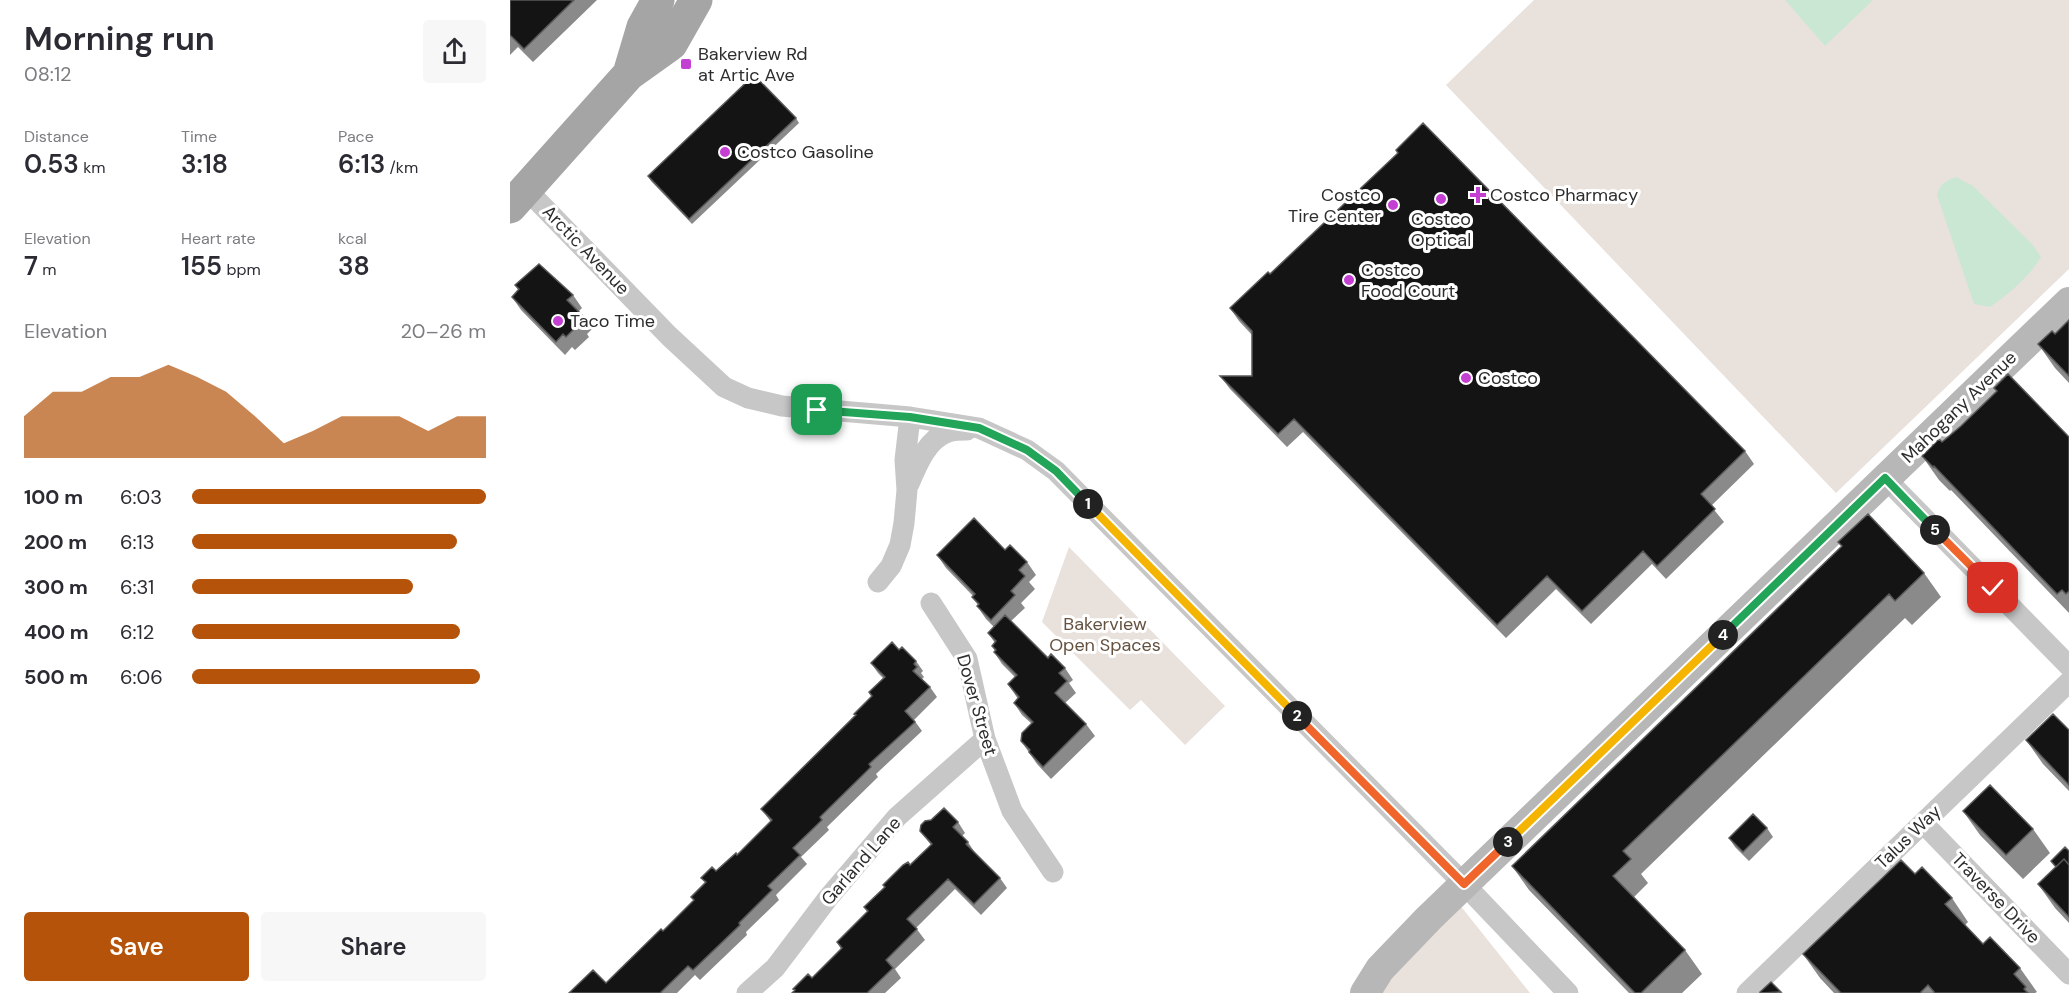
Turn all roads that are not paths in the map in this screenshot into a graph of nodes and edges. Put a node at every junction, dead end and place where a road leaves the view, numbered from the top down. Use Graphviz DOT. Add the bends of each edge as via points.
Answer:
graph roads {
  1 [pos="658,0"];
  2 [pos="696,0"];
  3 [pos="629,74"];
  4 [pos="515,197"];
  5 [pos="2069,302"];
  6 [pos="910,417"];
  7 [pos="979,428"];
  8 [pos="1885,478"];
  9 [pos="906,490"];
  10 [pos="878,582"];
  11 [pos="931,603"];
  12 [pos="2069,666"];
  13 [pos="2069,682"];
  14 [pos="985,739"];
  15 [pos="1923,823"];
  16 [pos="1053,872"];
  17 [pos="1464,884"];
  18 [pos="2069,974"];
  19 [pos="747,993"];
  20 [pos="1365,993"];
  21 [pos="1568,993"];
  22 [pos="1747,993"];
  1 -- 3 [label="main road" via="643,27"];
  2 -- 3 [label="main road" via="671,44"];
  3 -- 4 [label="main road"];
  4 -- 6 [label="street, Arctic Avenue" via="724,387 782,406"];
  5 -- 8 [label="street, Mahogany Avenue"];
  6 -- 7 [label="street, Arctic Avenue"];
  6 -- 9 [label="street"];
  7 -- 9 [label="street" via="947,432 929,446"];
  7 -- 17 [label="street, Arctic Avenue" via="1027,450 1056,471"];
  8 -- 12 [label="street"];
  8 -- 17 [label="street, Mahogany Avenue"];
  9 -- 10 [label="street" via="900,545"];
  11 -- 14 [label="street, Dover Street" via="967,658"];
  13 -- 15 [label="street, Talus Way"];
  14 -- 16 [label="street, Dover Street" via="1012,811"];
  14 -- 19 [label="street, Garland Lane" via="897,817 775,968"];
  15 -- 18 [label="street, Traverse Drive"];
  15 -- 22 [label="street, Talus Way"];
  17 -- 20 [label="street, Mahogany Avenue" via="1380,969"];
  17 -- 21 [label="street, Arctic Avenue"];
}
